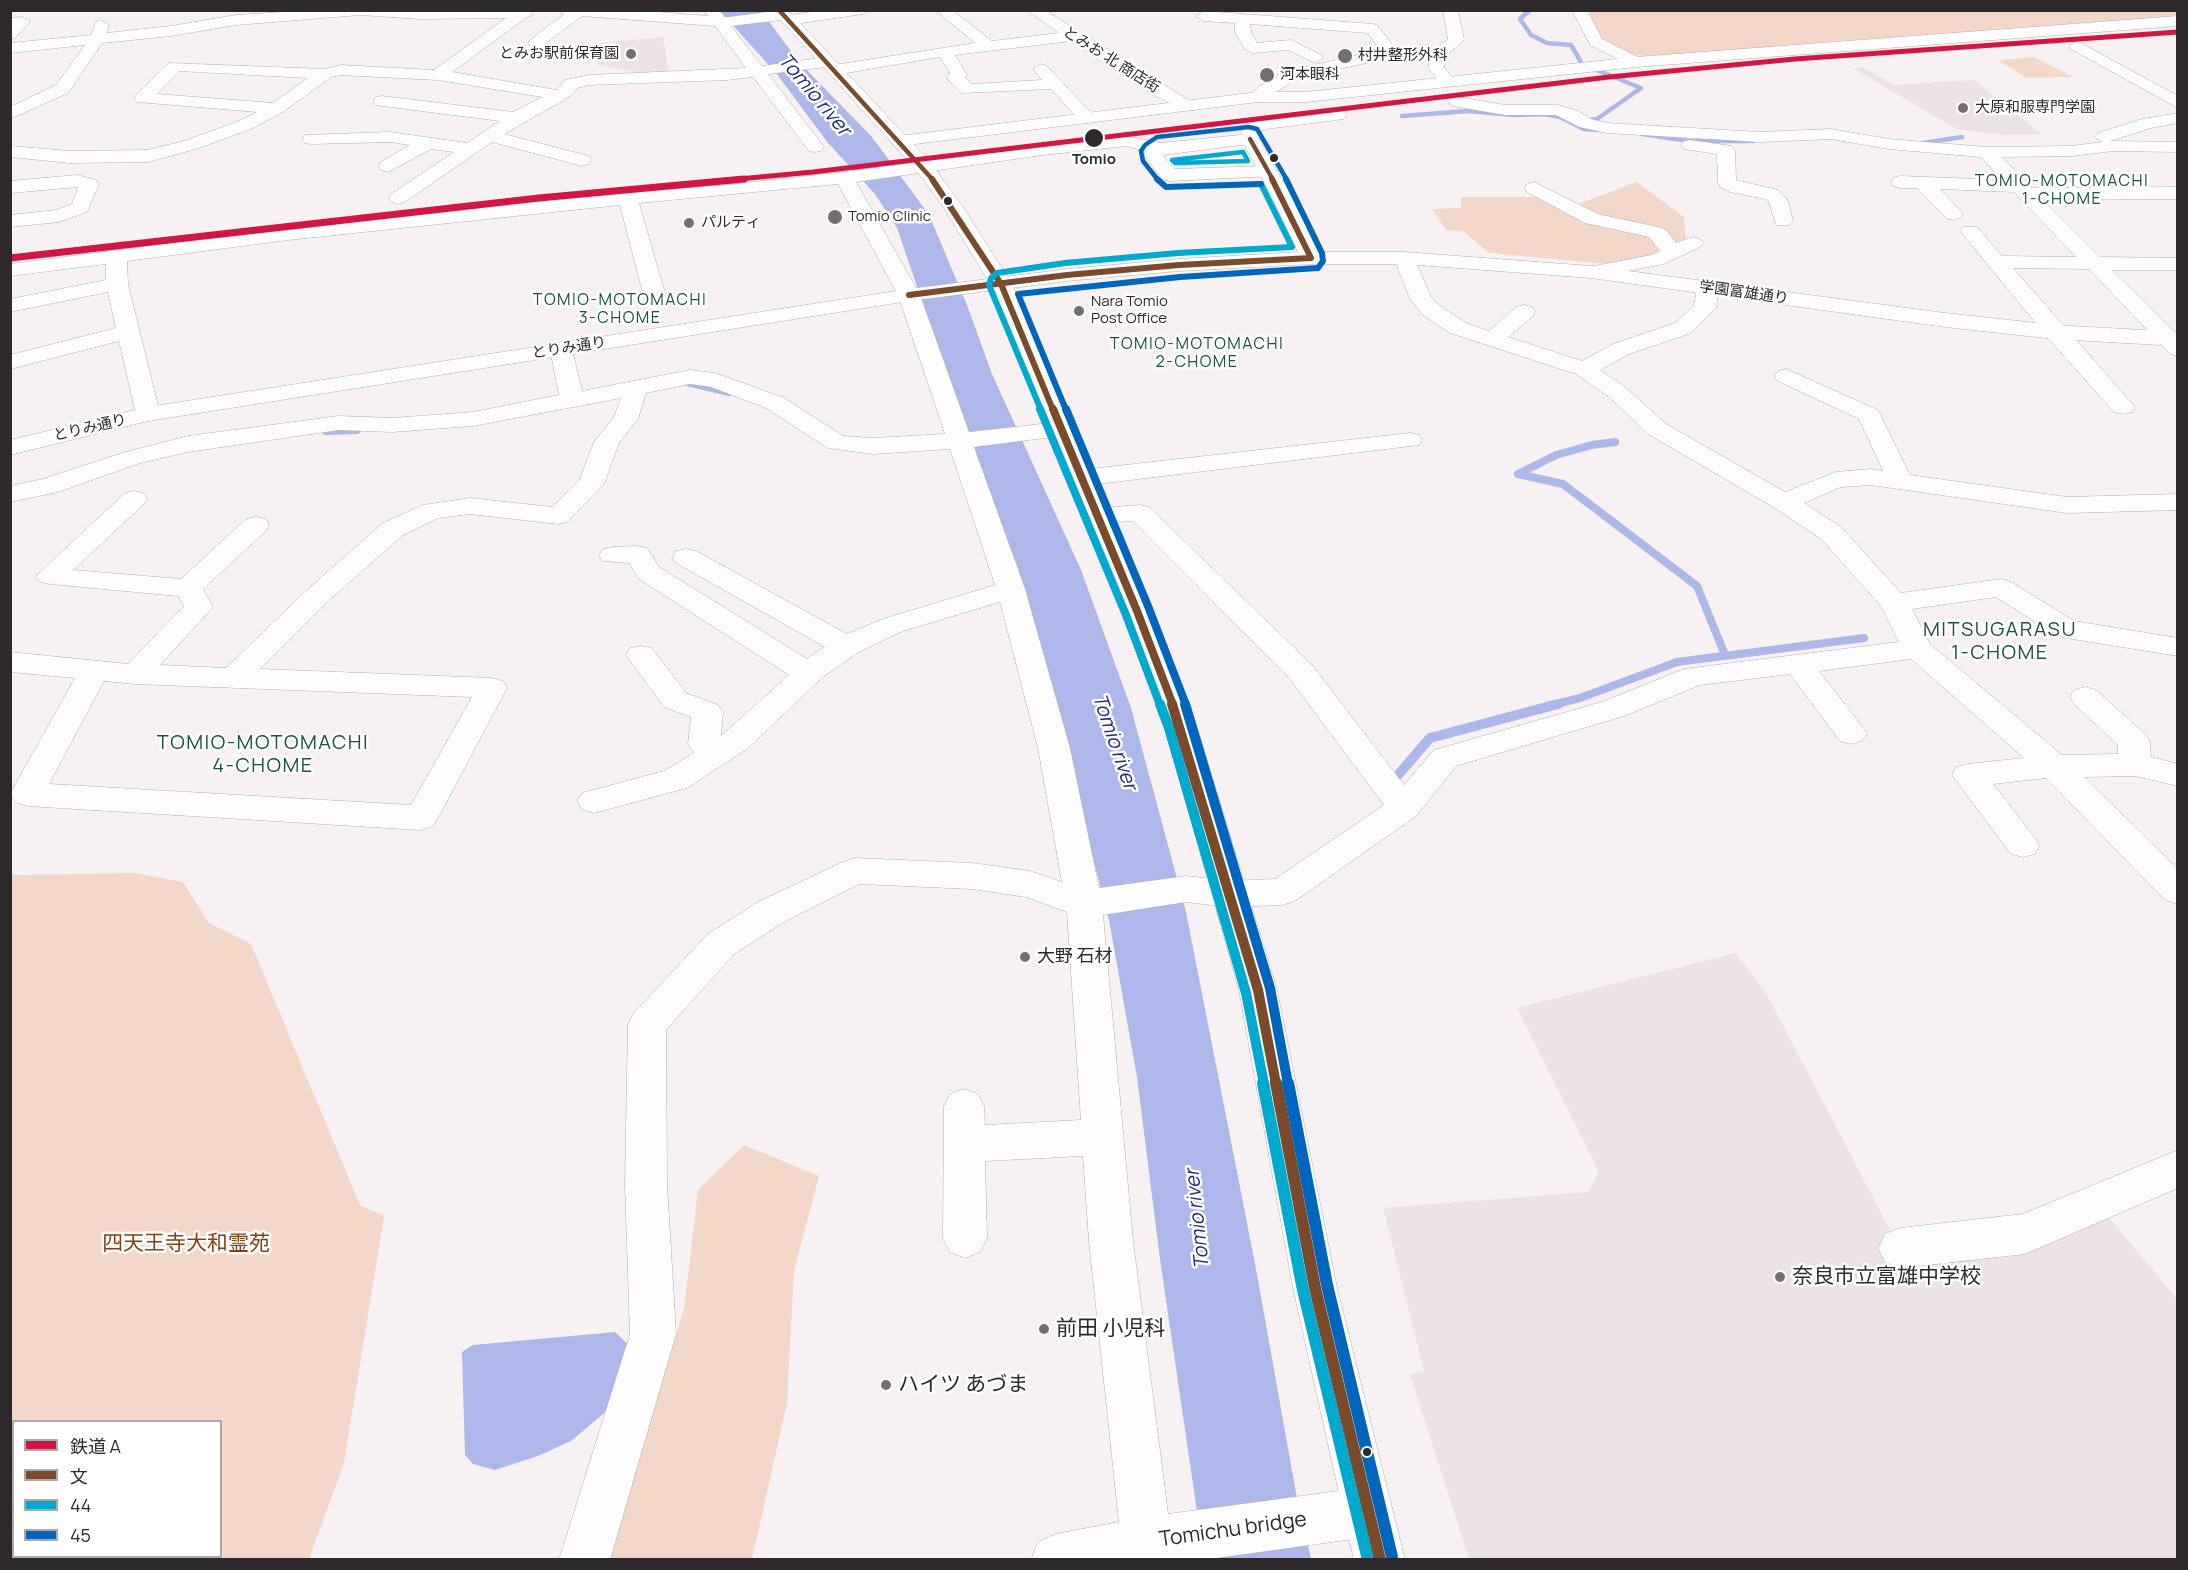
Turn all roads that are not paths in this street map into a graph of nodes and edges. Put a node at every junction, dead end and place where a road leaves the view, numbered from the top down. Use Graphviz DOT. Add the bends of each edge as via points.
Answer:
graph roads {
  1 [pos="544,10"];
  2 [pos="862,10"];
  3 [pos="942,10"];
  4 [pos="1034,10"];
  5 [pos="1450,10"];
  6 [pos="1580,10"];
  7 [pos="570,11"];
  8 [pos="522,13"];
  9 [pos="779,16"];
  10 [pos="1204,16"];
  11 [pos="102,18"];
  12 [pos="720,18"];
  13 [pos="1242,18"];
  14 [pos="2178,21"];
  15 [pos="1295,22"];
  16 [pos="10,23"];
  17 [pos="10,35"];
  18 [pos="538,36"];
  19 [pos="1073,36"];
  20 [pos="98,38"];
  21 [pos="1015,43"];
  22 [pos="2110,44"];
  23 [pos="988,45"];
  24 [pos="17,47"];
  25 [pos="945,51"];
  26 [pos="1390,53"];
  27 [pos="1440,53"];
  28 [pos="10,62"];
  29 [pos="1319,62"];
  30 [pos="1636,62"];
  31 [pos="830,66"];
  32 [pos="762,70"];
  33 [pos="325,74"];
  34 [pos="418,75"];
  35 [pos="438,75"];
  36 [pos="1448,82"];
  37 [pos="1056,84"];
  38 [pos="1548,93"];
  39 [pos="558,95"];
  40 [pos="1258,97"];
  41 [pos="2178,103"];
  42 [pos="541,105"];
  43 [pos="1189,106"];
  44 [pos="277,108"];
  45 [pos="570,112"];
  46 [pos="1359,112"];
  47 [pos="10,114"];
  48 [pos="1572,115"];
  49 [pos="516,118"];
  50 [pos="1087,118"];
  51 [pos="2178,118"];
  52 [pos="490,136"];
  53 [pos="1849,137"];
  54 [pos="311,139"];
  55 [pos="1250,139"];
  56 [pos="899,141"];
  57 [pos="427,143"];
  58 [pos="815,147"];
  59 [pos="2178,147"];
  60 [pos="471,149"];
  61 [pos="1160,149"];
  62 [pos="10,151"];
  63 [pos="1986,152"];
  64 [pos="70,157"];
  65 [pos="582,160"];
  66 [pos="388,166"];
  67 [pos="924,168"];
  68 [pos="1266,172"];
  69 [pos="847,178"];
  70 [pos="1900,182"];
  71 [pos="1923,183"];
  72 [pos="40,184"];
  73 [pos="10,187"];
  74 [pos="1534,188"];
  75 [pos="2023,190"];
  76 [pos="2178,193"];
  77 [pos="628,197"];
  78 [pos="398,198"];
  79 [pos="1953,214"];
  80 [pos="10,221"];
  81 [pos="1783,221"];
  82 [pos="1970,231"];
  83 [pos="1693,243"];
  84 [pos="1671,253"];
  85 [pos="116,256"];
  86 [pos="1311,258"];
  87 [pos="1404,258"];
  88 [pos="1997,262"];
  89 [pos="2095,264"];
  90 [pos="2178,264"];
  91 [pos="10,270"];
  92 [pos="1591,272"];
  93 [pos="117,284"];
  94 [pos="1001,284"];
  95 [pos="1708,288"];
  96 [pos="653,290"];
  97 [pos="909,295"];
  98 [pos="10,306"];
  99 [pos="1524,312"];
  100 [pos="130,331"];
  101 [pos="2055,332"];
  102 [pos="1494,338"];
  103 [pos="2174,343"];
  104 [pos="561,349"];
  105 [pos="10,362"];
  106 [pos="1584,369"];
  107 [pos="1786,376"];
  108 [pos="635,391"];
  109 [pos="572,400"];
  110 [pos="2123,407"];
  111 [pos="148,414"];
  112 [pos="1048,430"];
  113 [pos="1410,440"];
  114 [pos="959,441"];
  115 [pos="10,448"];
  116 [pos="1081,478"];
  117 [pos="1901,482"];
  118 [pos="10,494"];
  119 [pos="134,500"];
  120 [pos="1784,502"];
  121 [pos="2178,502"];
  122 [pos="1096,515"];
  123 [pos="256,525"];
  124 [pos="613,555"];
  125 [pos="686,557"];
  126 [pos="188,588"];
  127 [pos="1011,588"];
  128 [pos="1894,603"];
  129 [pos="846,646"];
  130 [pos="2178,647"];
  131 [pos="1918,649"];
  132 [pos="641,655"];
  133 [pos="10,662"];
  134 [pos="1797,663"];
  135 [pos="94,670"];
  136 [pos="808,673"];
  137 [pos="135,674"];
  138 [pos="234,676"];
  139 [pos="2085,697"];
  140 [pos="1851,733"];
  141 [pos="718,752"];
  142 [pos="2135,765"];
  143 [pos="2054,766"];
  144 [pos="2178,774"];
  145 [pos="594,801"];
  146 [pos="1404,808"];
  147 [pos="2023,845"];
  148 [pos="2178,891"];
  149 [pos="1230,894"];
  150 [pos="1084,903"];
  151 [pos="1102,1137"];
  152 [pos="2178,1168"];
  153 [pos="965,1238"];
  154 [pos="1900,1248"];
  155 [pos="1345,1515"];
  156 [pos="1146,1551"];
  157 [pos="584,1560"];
  158 [pos="1056,1560"];
  159 [pos="1380,1560"];
  1 -- 8 [label="street"];
  2 -- 9 [label="street"];
  3 -- 23 [label="street"];
  4 -- 19 [label="street, とみお 北 商店街"];
  5 -- 27 [label="street" via="1456,40"];
  6 -- 30 [label="street" via="1596,42"];
  7 -- 12 [label="street"];
  7 -- 18 [label="street"];
  8 -- 20 [label="street" via="360,10 236,20"];
  8 -- 35 [label="street"];
  9 -- 12 [label="street"];
  9 -- 31 [label="street"];
  10 -- 13 [label="street"];
  11 -- 20 [label="street"];
  12 -- 32 [label="street"];
  13 -- 15 [label="street"];
  13 -- 29 [label="street" via="1243,32 1252,48 1291,45"];
  14 -- 30 [label="street"];
  15 -- 26 [label="street" via="1373,29"];
  15 -- 29 [label="street"];
  16 -- 17 [label="street" via="22,22"];
  19 -- 21 [label="street"];
  19 -- 43 [label="street, とみお 北 商店街"];
  20 -- 24 [label="street"];
  20 -- 47 [label="street" via="62,89"];
  21 -- 23 [label="street"];
  21 -- 37 [label="street"];
  22 -- 41 [label="street" via="2071,47"];
  23 -- 25 [label="street"];
  24 -- 28 [label="street"];
  25 -- 31 [label="street"];
  25 -- 37 [label="street" via="959,75 954,78 968,89"];
  26 -- 27 [label="street"];
  26 -- 29 [label="street"];
  27 -- 36 [label="street" via="1436,66"];
  29 -- 40 [label="street" via="1285,76"];
  30 -- 36 [label="street"];
  31 -- 32 [label="street"];
  31 -- 56 [label="street"];
  32 -- 39 [label="street" via="589,80 571,84"];
  32 -- 58 [label="street"];
  33 -- 34 [label="street" via="340,70"];
  33 -- 44 [label="street"];
  33 -- 44 [label="street" via="175,66 143,98"];
  34 -- 35 [label="street"];
  34 -- 49 [label="street" via="377,104"];
  35 -- 39 [label="street"];
  36 -- 40 [label="street" via="1306,97"];
  37 -- 50 [label="street"];
  38 -- 48 [label="street" via="1452,103 1505,110 1558,110"];
  39 -- 42 [label="street"];
  40 -- 43 [label="street"];
  42 -- 45 [label="street"];
  42 -- 49 [label="street"];
  43 -- 50 [label="street"];
  44 -- 64 [label="street" via="245,125 164,152 130,157"];
  46 -- 55 [label="street" via="1262,124 1251,129"];
  48 -- 53 [label="street" via="1607,128 1760,137"];
  48 -- 81 [label="street" via="1570,123 1584,132 1726,150 1727,183 1771,194 1778,200"];
  49 -- 52 [label="street"];
  50 -- 56 [label="street"];
  51 -- 53 [label="street" via="2104,137 2048,143 2022,143 1963,133 1900,139"];
  52 -- 60 [label="street"];
  52 -- 65 [label="street"];
  53 -- 63 [label="street"];
  54 -- 57 [label="street" via="390,137"];
  55 -- 61 [label="street"];
  55 -- 68 [label="street"];
  56 -- 67 [label="street"];
  57 -- 60 [label="street"];
  57 -- 66 [label="street"];
  59 -- 63 [label="street"];
  60 -- 78 [label="street"];
  61 -- 67 [label="street" via="1126,141"];
  61 -- 68 [label="street" via="1153,154 1169,175"];
  62 -- 64 [label="street"];
  63 -- 75 [label="street"];
  64 -- 72 [label="street"];
  67 -- 69 [label="street"];
  67 -- 94 [label="street"];
  68 -- 86 [label="street"];
  69 -- 77 [label="street"];
  69 -- 97 [label="street"];
  70 -- 71 [label="street"];
  71 -- 75 [label="street"];
  71 -- 79 [label="street"];
  72 -- 73 [label="street"];
  72 -- 80 [label="street" via="89,184 80,208 59,216"];
  74 -- 84 [label="street" via="1592,219 1655,232"];
  75 -- 76 [label="street"];
  75 -- 89 [label="street"];
  77 -- 85 [label="street"];
  77 -- 96 [label="street"];
  82 -- 88 [label="street"];
  83 -- 84 [label="street"];
  84 -- 92 [label="street" via="1658,260"];
  85 -- 91 [label="street"];
  85 -- 93 [label="street"];
  86 -- 87 [label="street, 学園富雄通り"];
  86 -- 94 [label="street, とりみ通り" via="1156,267"];
  87 -- 92 [label="street, 学園富雄通り"];
  87 -- 102 [label="street" via="1421,299 1432,311 1458,328"];
  88 -- 89 [label="street"];
  88 -- 101 [label="street"];
  89 -- 90 [label="street"];
  89 -- 103 [label="street"];
  92 -- 95 [label="street, 学園富雄通り"];
  93 -- 98 [label="street"];
  93 -- 100 [label="street"];
  94 -- 97 [label="street, とりみ通り"];
  94 -- 112 [label="street"];
  95 -- 101 [label="street, 学園富雄通り"];
  95 -- 106 [label="street" via="1705,308 1683,328 1621,349"];
  97 -- 104 [label="street, とりみ通り"];
  97 -- 114 [label="street"];
  99 -- 102 [label="street"];
  100 -- 105 [label="street"];
  100 -- 111 [label="street"];
  101 -- 103 [label="street, 学園富雄通り"];
  101 -- 110 [label="street"];
  102 -- 106 [label="street"];
  104 -- 109 [label="street"];
  104 -- 111 [label="street, とりみ通り"];
  106 -- 120 [label="street" via="1617,392 1657,429"];
  107 -- 117 [label="street" via="1869,415"];
  108 -- 109 [label="street"];
  108 -- 114 [label="street" via="690,377 715,380 775,403 837,443 873,447"];
  108 -- 138 [label="street" via="626,419 607,442 591,484 558,516 470,506 432,511 393,529"];
  109 -- 118 [label="street" via="473,419 392,425 339,423 188,444"];
  111 -- 115 [label="street, とりみ通り"];
  112 -- 114 [label="street"];
  112 -- 116 [label="street"];
  113 -- 116 [label="street"];
  114 -- 127 [label="street"];
  116 -- 122 [label="street"];
  117 -- 120 [label="street" via="1871,477 1836,480"];
  117 -- 121 [label="street" via="2067,505"];
  119 -- 126 [label="street" via="50,576"];
  120 -- 128 [label="street" via="1831,533"];
  122 -- 146 [label="street" via="1140,513 1301,672"];
  122 -- 149 [label="street" via="1180,724"];
  123 -- 126 [label="street"];
  124 -- 136 [label="street" via="637,554 649,573"];
  125 -- 129 [label="street"];
  126 -- 137 [label="street" via="199,607"];
  127 -- 129 [label="street" via="893,625"];
  127 -- 150 [label="street" via="1054,748"];
  128 -- 130 [label="street" via="2001,588 2066,629"];
  128 -- 131 [label="street"];
  129 -- 136 [label="street"];
  131 -- 134 [label="street"];
  131 -- 143 [label="street"];
  132 -- 141 [label="street" via="675,700 707,712 704,744"];
  133 -- 135 [label="street"];
  134 -- 140 [label="street"];
  134 -- 146 [label="street" via="1695,676 1613,709 1444,758"];
  135 -- 137 [label="street"];
  135 -- 138 [label="street" via="27,794 421,818 492,688"];
  136 -- 141 [label="street"];
  137 -- 138 [label="street"];
  139 -- 142 [label="street" via="2134,742"];
  141 -- 145 [label="street" via="675,780"];
  142 -- 143 [label="street"];
  142 -- 144 [label="street"];
  143 -- 147 [label="street" via="1968,775"];
  143 -- 148 [label="street"];
  146 -- 149 [label="street" via="1282,892"];
  149 -- 150 [label="street" via="1186,889"];
  149 -- 155 [label="street" via="1258,990 1315,1287"];
  150 -- 151 [label="street"];
  150 -- 157 [label="street" via="1030,884 972,876 855,871 771,912 721,944 647,1024 646,1184 653,1334"];
  151 -- 153 [label="street" via="965,1125"];
  151 -- 156 [label="street"];
  152 -- 154 [label="street" via="2025,1234"];
  155 -- 156 [label="street, Tomichu bridge"];
  155 -- 159 [label="street"];
  156 -- 158 [label="street, Tomichu bridge"];
}
